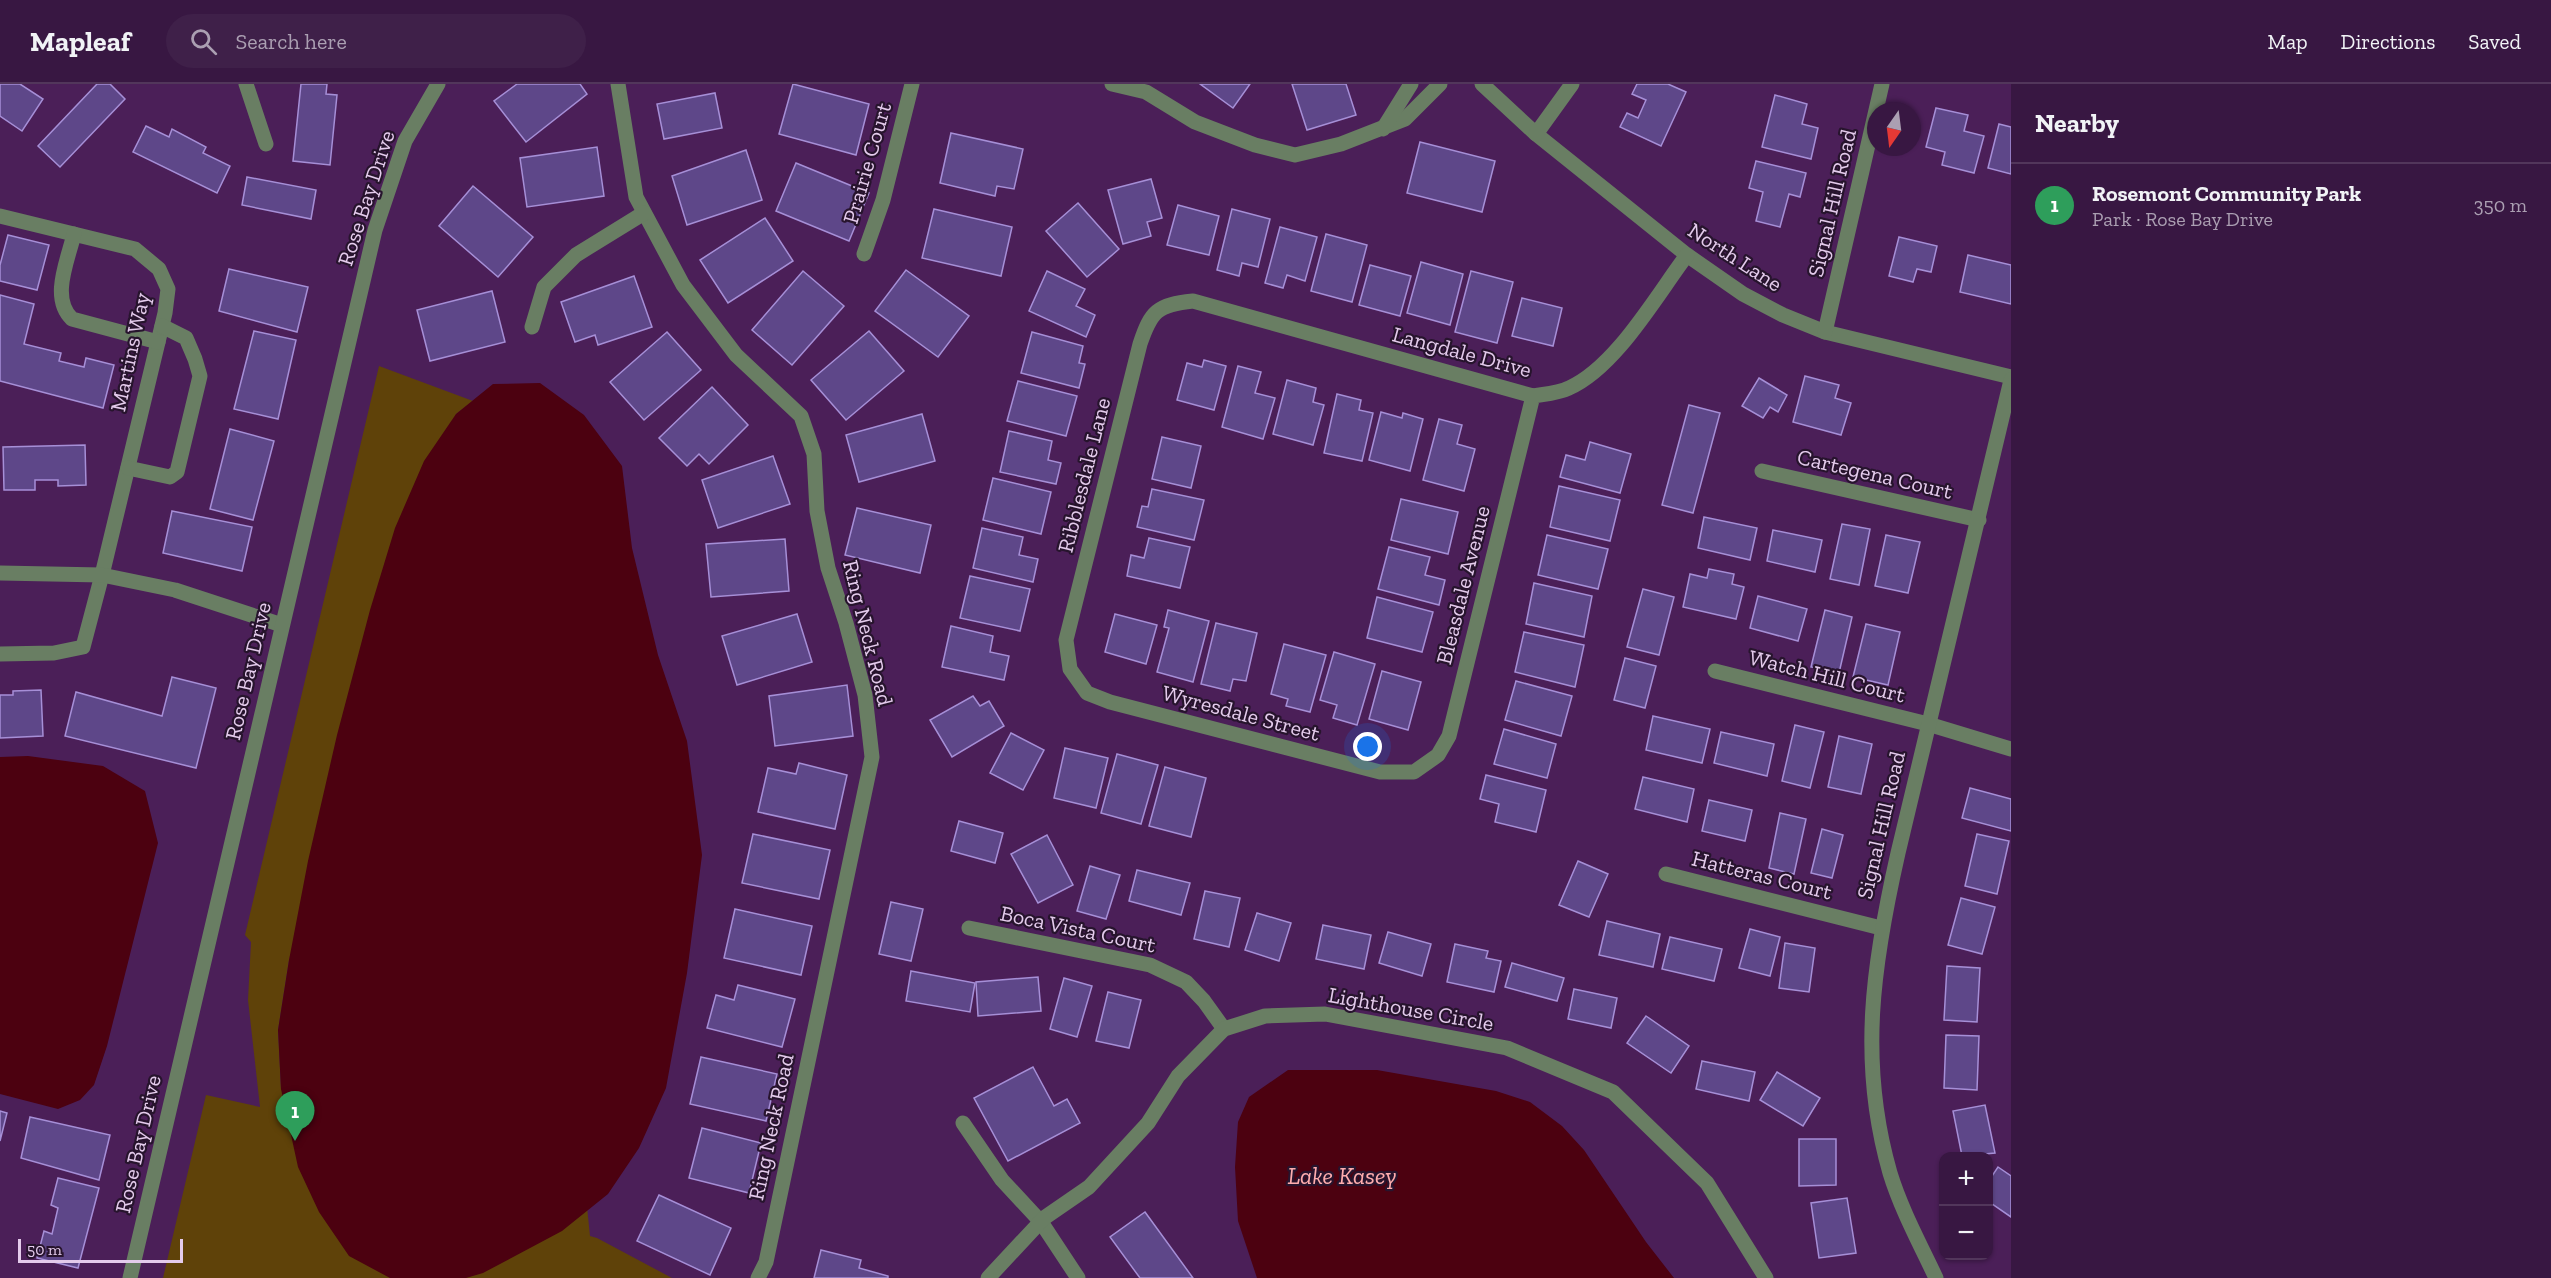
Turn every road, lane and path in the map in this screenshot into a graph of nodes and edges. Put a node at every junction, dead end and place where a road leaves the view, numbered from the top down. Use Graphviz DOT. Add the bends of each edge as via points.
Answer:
graph roads {
  1 [pos="246,84"];
  2 [pos="438,84"];
  3 [pos="618,84"];
  4 [pos="912,84"];
  5 [pos="1112,84"];
  6 [pos="1411,84"];
  7 [pos="1440,84"];
  8 [pos="1482,84"];
  9 [pos="1572,84"];
  10 [pos="1882,84"];
  11 [pos="1383,129"];
  12 [pos="1536,134"];
  13 [pos="266,144"];
  14 [pos="644,213"];
  15 [pos="0,216"];
  16 [pos="74,234"];
  17 [pos="864,254"];
  18 [pos="1687,255"];
  19 [pos="1170,304"];
  20 [pos="162,326"];
  21 [pos="532,327"];
  22 [pos="1826,332"];
  23 [pos="158,342"];
  24 [pos="2011,378"];
  25 [pos="1533,396"];
  26 [pos="128,468"];
  27 [pos="1762,471"];
  28 [pos="1978,520"];
  29 [pos="0,573"];
  30 [pos="102,575"];
  31 [pos="282,625"];
  32 [pos="0,654"];
  33 [pos="1070,669"];
  34 [pos="1715,671"];
  35 [pos="1928,724"];
  36 [pos="2011,749"];
  37 [pos="1414,772"];
  38 [pos="1666,874"];
  39 [pos="969,928"];
  40 [pos="1881,928"];
  41 [pos="1224,1029"];
  42 [pos="963,1123"];
  43 [pos="1041,1222"];
  44 [pos="130,1278"];
  45 [pos="758,1278"];
  46 [pos="988,1278"];
  47 [pos="1078,1278"];
  48 [pos="1766,1278"];
  49 [pos="1936,1278"];
  1 -- 13 [label="street"];
  2 -- 31 [label="street, Rose Bay Drive" via="405,141 375,230"];
  3 -- 14 [label="street, Ring Neck Road" via="636,197"];
  4 -- 17 [label="street, Prairie Court" via="883,200"];
  5 -- 11 [label="street" via="1146,92 1195,122 1255,145 1295,155"];
  6 -- 11 [label="street"];
  7 -- 11 [label="street" via="1405,119"];
  8 -- 12 [label="street, North Lane"];
  9 -- 12 [label="street"];
  10 -- 22 [label="street, Signal Hill Road"];
  12 -- 18 [label="street, North Lane"];
  14 -- 21 [label="street" via="576,255 544,287"];
  14 -- 45 [label="street, Ring Neck Road" via="682,285 736,355 801,416 814,454 817,511 828,568 864,695 872,757 766,1262"];
  15 -- 16 [label="street, Martins Way"];
  16 -- 20 [label="street, Martins Way" via="135,249 159,269 168,289"];
  16 -- 23 [label="street" via="60,300 64,312 72,319"];
  18 -- 22 [label="street, North Lane" via="1743,294"];
  18 -- 25 [label="street, Langdale Drive" via="1619,348 1594,372 1568,388"];
  19 -- 25 [label="street, Langdale Drive" via="1193,301"];
  19 -- 33 [label="street, Ribblesdale Lane" via="1149,318 1140,344 1066,640"];
  20 -- 23 [label="street, Martins Way"];
  20 -- 26 [label="street" via="186,338 200,376 177,472 170,477"];
  22 -- 24 [label="street, North Lane"];
  23 -- 26 [label="street, Martins Way"];
  24 -- 28 [label="street, Signal Hill Road"];
  25 -- 37 [label="street, Bleasdale Avenue" via="1449,736 1438,755"];
  26 -- 30 [label="street, Martins Way"];
  27 -- 28 [label="street, Cartegena Court"];
  28 -- 35 [label="street, Signal Hill Road"];
  29 -- 30 [label="street"];
  30 -- 31 [label="street" via="175,590"];
  30 -- 32 [label="street, Martins Way" via="83,646 54,653"];
  31 -- 44 [label="street, Rose Bay Drive"];
  33 -- 37 [label="street, Wyresdale Street" via="1087,693 1110,702 1380,772"];
  34 -- 35 [label="street, Watch Hill Court"];
  35 -- 36 [label="street, Watch Hill Court"];
  35 -- 40 [label="street, Signal Hill Road"];
  38 -- 40 [label="street, Hatteras Court"];
  39 -- 41 [label="street, Boca Vista Court" via="1150,965 1186,982"];
  40 -- 49 [label="street, Signal Hill Road" via="1872,1021 1872,1066 1880,1128 1891,1176"];
  41 -- 43 [label="street, Lighthouse Circle" via="1178,1076 1148,1123 1089,1187"];
  41 -- 48 [label="street, Lighthouse Circle" via="1264,1016 1325,1014 1507,1048 1613,1092 1707,1183"];
  42 -- 43 [label="street" via="1002,1180"];
  43 -- 46 [label="street, Lighthouse Circle"];
  43 -- 47 [label="street"];
}
